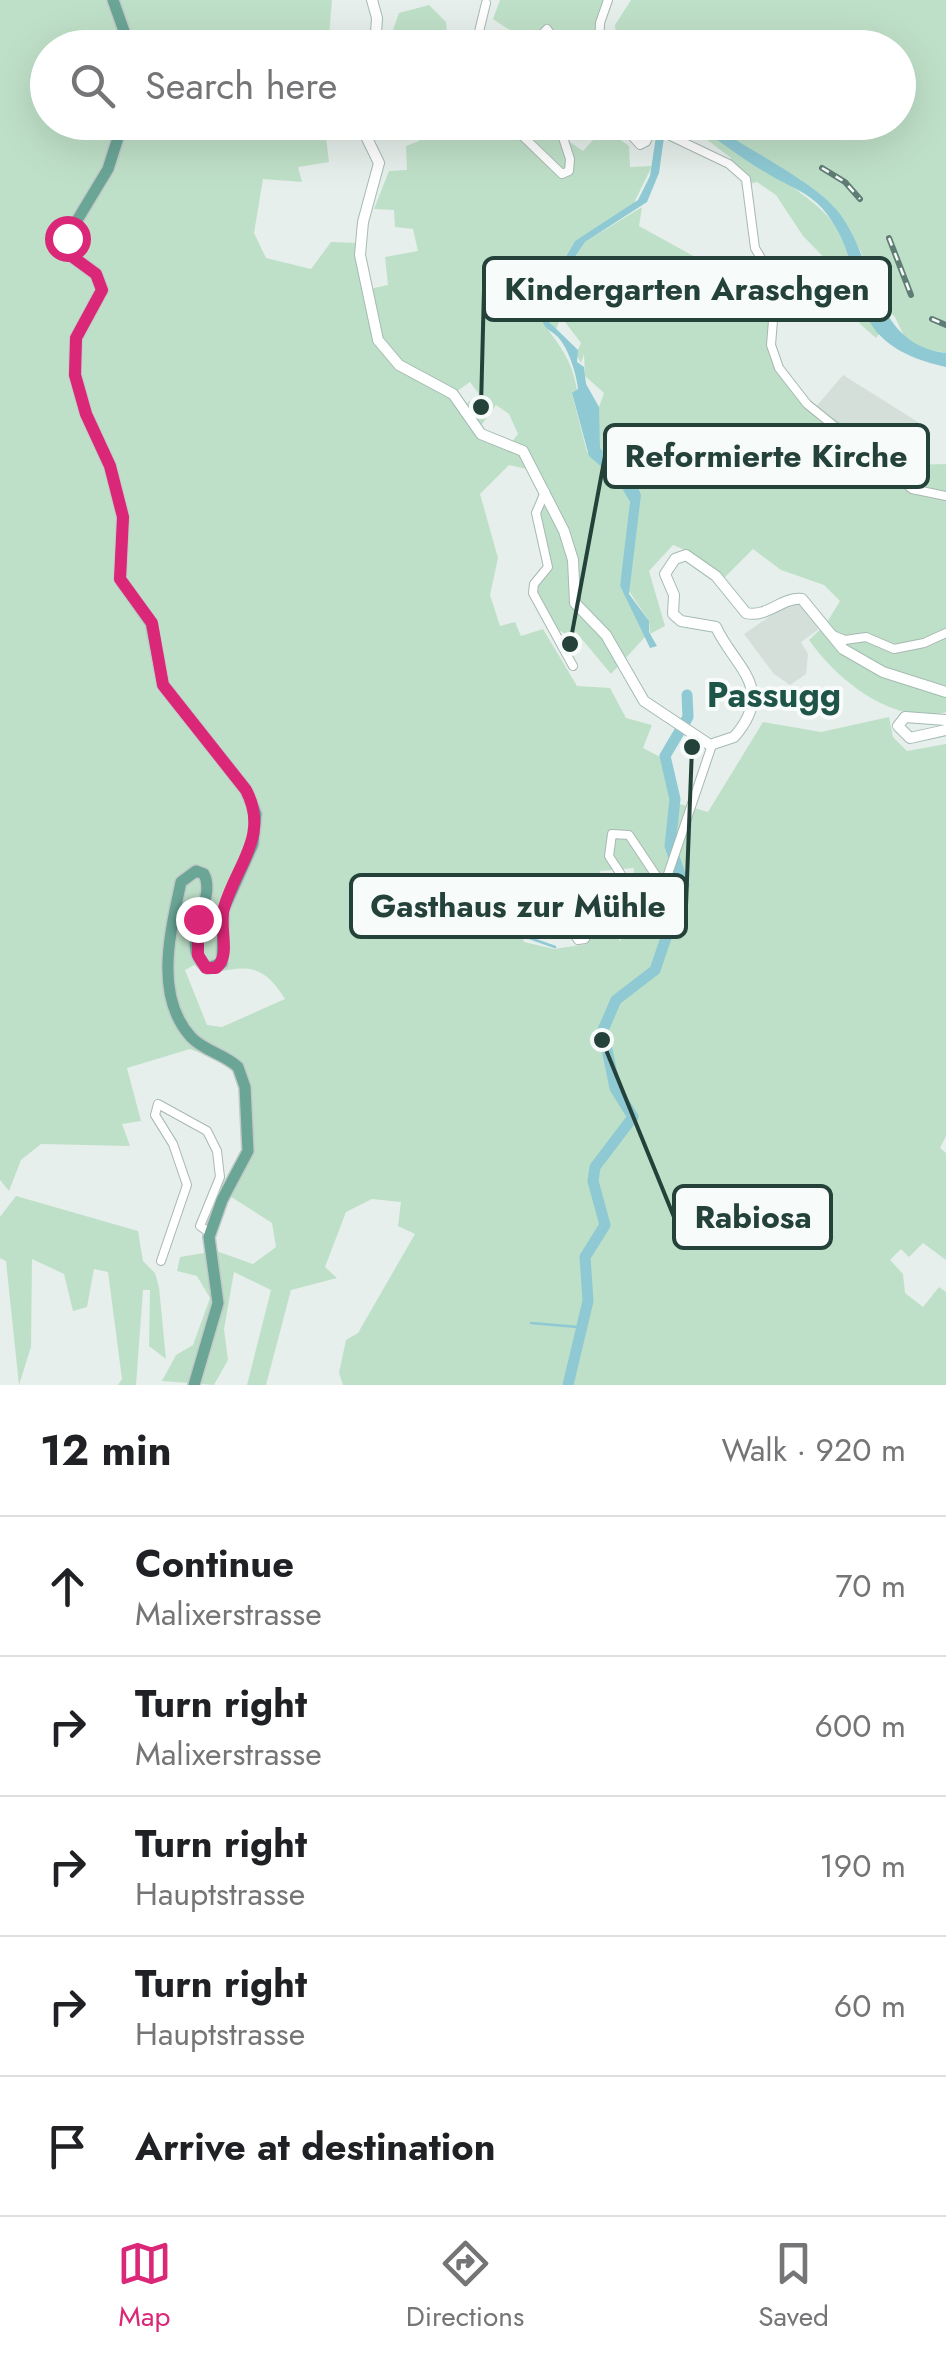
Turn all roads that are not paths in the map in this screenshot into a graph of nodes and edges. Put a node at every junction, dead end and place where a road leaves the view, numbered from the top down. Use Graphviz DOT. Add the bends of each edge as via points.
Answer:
graph roads {
  1 [pos="113,0"];
  2 [pos="372,0"];
  3 [pos="608,0"];
  4 [pos="486,3"];
  5 [pos="124,30"];
  6 [pos="376,30"];
  7 [pos="479,30"];
  8 [pos="600,30"];
  9 [pos="118,140"];
  10 [pos="368,140"];
  11 [pos="527,140"];
  12 [pos="564,140"];
  13 [pos="677,140"];
  14 [pos="545,492"];
  15 [pos="946,496"];
  16 [pos="946,633"];
  17 [pos="829,635"];
  18 [pos="574,666"];
  19 [pos="946,692"];
  20 [pos="946,720"];
  21 [pos="946,730"];
  22 [pos="712,745"];
  23 [pos="569,926"];
  24 [pos="210,1233"];
  25 [pos="161,1261"];
  26 [pos="194,1385"];
  1 -- 5 [label="main road"];
  2 -- 6 [label="street"];
  3 -- 8 [label="street"];
  4 -- 7 [label="street"];
  9 -- 24 [label="main road" via="67,238 70,255 96,274 102,290 76,338 78,393 110,466 123,517 120,579 152,623 163,685 252,802 254,839 222,916 223,960 210,969 199,959 197,925 208,884 196,871 181,882 167,954 184,1027 235,1064 244,1082 248,1150"];
  10 -- 14 [label="street" via="379,165 360,255 380,344 399,366 453,394 480,434 521,448"];
  11 -- 12 [label="street" via="562,174 570,161"];
  13 -- 15 [label="street" via="746,179 754,244 776,288 775,360 812,408 912,490"];
  14 -- 18 [label="street" via="536,519 549,565 532,593"];
  14 -- 22 [label="street" via="572,554 575,603 606,635 642,699"];
  16 -- 17 [label="street" via="894,649 866,637"];
  17 -- 19 [label="street" via="876,668"];
  17 -- 22 [label="street" via="802,598 759,614 740,608 719,578 689,556 678,557 665,572 674,616 714,625 746,671 748,720 731,740"];
  20 -- 21 [label="street" via="907,717 898,726 910,738"];
  22 -- 23 [label="street" via="666,881 629,835 610,836 608,856 630,891 627,908 618,922 599,900 585,938 578,940"];
  24 -- 25 [label="street" via="200,1226 220,1174 217,1151 207,1131 158,1104 154,1115 187,1182"];
  24 -- 26 [label="main road" via="218,1303"];
}
